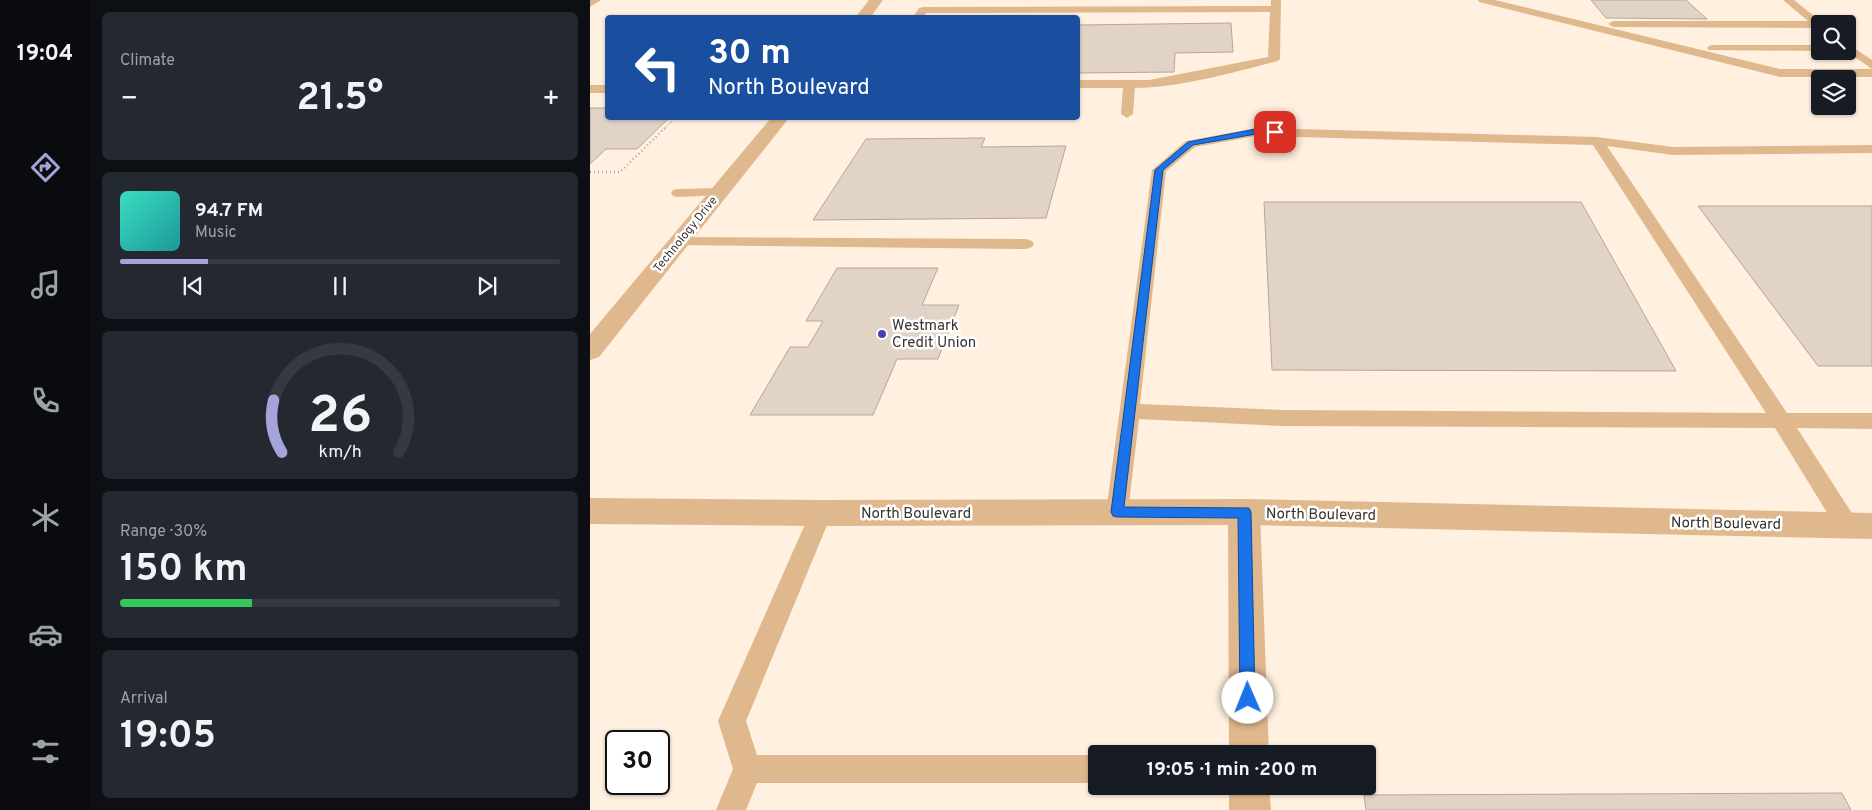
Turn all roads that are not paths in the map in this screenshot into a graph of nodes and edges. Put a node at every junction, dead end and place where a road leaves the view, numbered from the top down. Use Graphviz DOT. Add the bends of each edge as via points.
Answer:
graph roads {
  1 [pos="596,0"];
  2 [pos="876,0"];
  3 [pos="1483,0"];
  4 [pos="1788,0"];
  5 [pos="590,4"];
  6 [pos="1276,4"];
  7 [pos="864,15"];
  8 [pos="919,15"];
  9 [pos="1811,19"];
  10 [pos="1581,24"];
  11 [pos="1811,25"];
  12 [pos="1681,48"];
  13 [pos="1811,48"];
  14 [pos="1856,54"];
  15 [pos="1872,66"];
  16 [pos="1872,73"];
  17 [pos="1080,84"];
  18 [pos="1129,84"];
  19 [pos="590,89"];
  20 [pos="605,89"];
  21 [pos="1127,114"];
  22 [pos="778,120"];
  23 [pos="1597,141"];
  24 [pos="1872,149"];
  25 [pos="719,192"];
  26 [pos="678,193"];
  27 [pos="678,242"];
  28 [pos="1026,244"];
  29 [pos="590,351"];
  30 [pos="1129,411"];
  31 [pos="1781,420"];
  32 [pos="1872,421"];
  33 [pos="590,511"];
  34 [pos="1117,512"];
  35 [pos="1244,512"];
  36 [pos="821,514"];
  37 [pos="1860,526"];
  38 [pos="1249,745"];
  39 [pos="748,769"];
  40 [pos="1088,769"];
  41 [pos="1249,795"];
  42 [pos="731,810"];
  43 [pos="1250,810"];
  1 -- 5 [label="lane"];
  2 -- 7 [label="street"];
  3 -- 10 [label="lane"];
  4 -- 9 [label="lane"];
  6 -- 8 [label="lane" via="923,10"];
  6 -- 18 [label="lane" via="1274,59 1149,84"];
  10 -- 11 [label="lane"];
  10 -- 12 [label="lane"];
  12 -- 13 [label="lane"];
  12 -- 16 [label="lane" via="1780,73"];
  14 -- 15 [label="lane"];
  17 -- 18 [label="lane"];
  18 -- 21 [label="lane"];
  19 -- 20 [label="lane"];
  22 -- 25 [label="street, Technology Drive"];
  23 -- 24 [label="lane" via="1673,151"];
  23 -- 30 [label="lane" via="1256,132 1191,144 1159,170"];
  23 -- 31 [label="lane"];
  25 -- 26 [label="lane"];
  25 -- 27 [label="street, Technology Drive"];
  27 -- 28 [label="lane"];
  27 -- 29 [label="street, Technology Drive"];
  30 -- 31 [label="lane" via="1282,418"];
  30 -- 34 [label="lane"];
  31 -- 32 [label="lane"];
  31 -- 37 [label="lane"];
  33 -- 36 [label="street, North Boulevard"];
  34 -- 35 [label="street, North Boulevard"];
  34 -- 36 [label="street, North Boulevard"];
  35 -- 37 [label="street, North Boulevard"];
  35 -- 38 [label="street"];
  36 -- 39 [label="lane" via="732,721"];
  39 -- 40 [label="lane"];
  39 -- 42 [label="lane"];
  41 -- 43 [label="street"];
}
